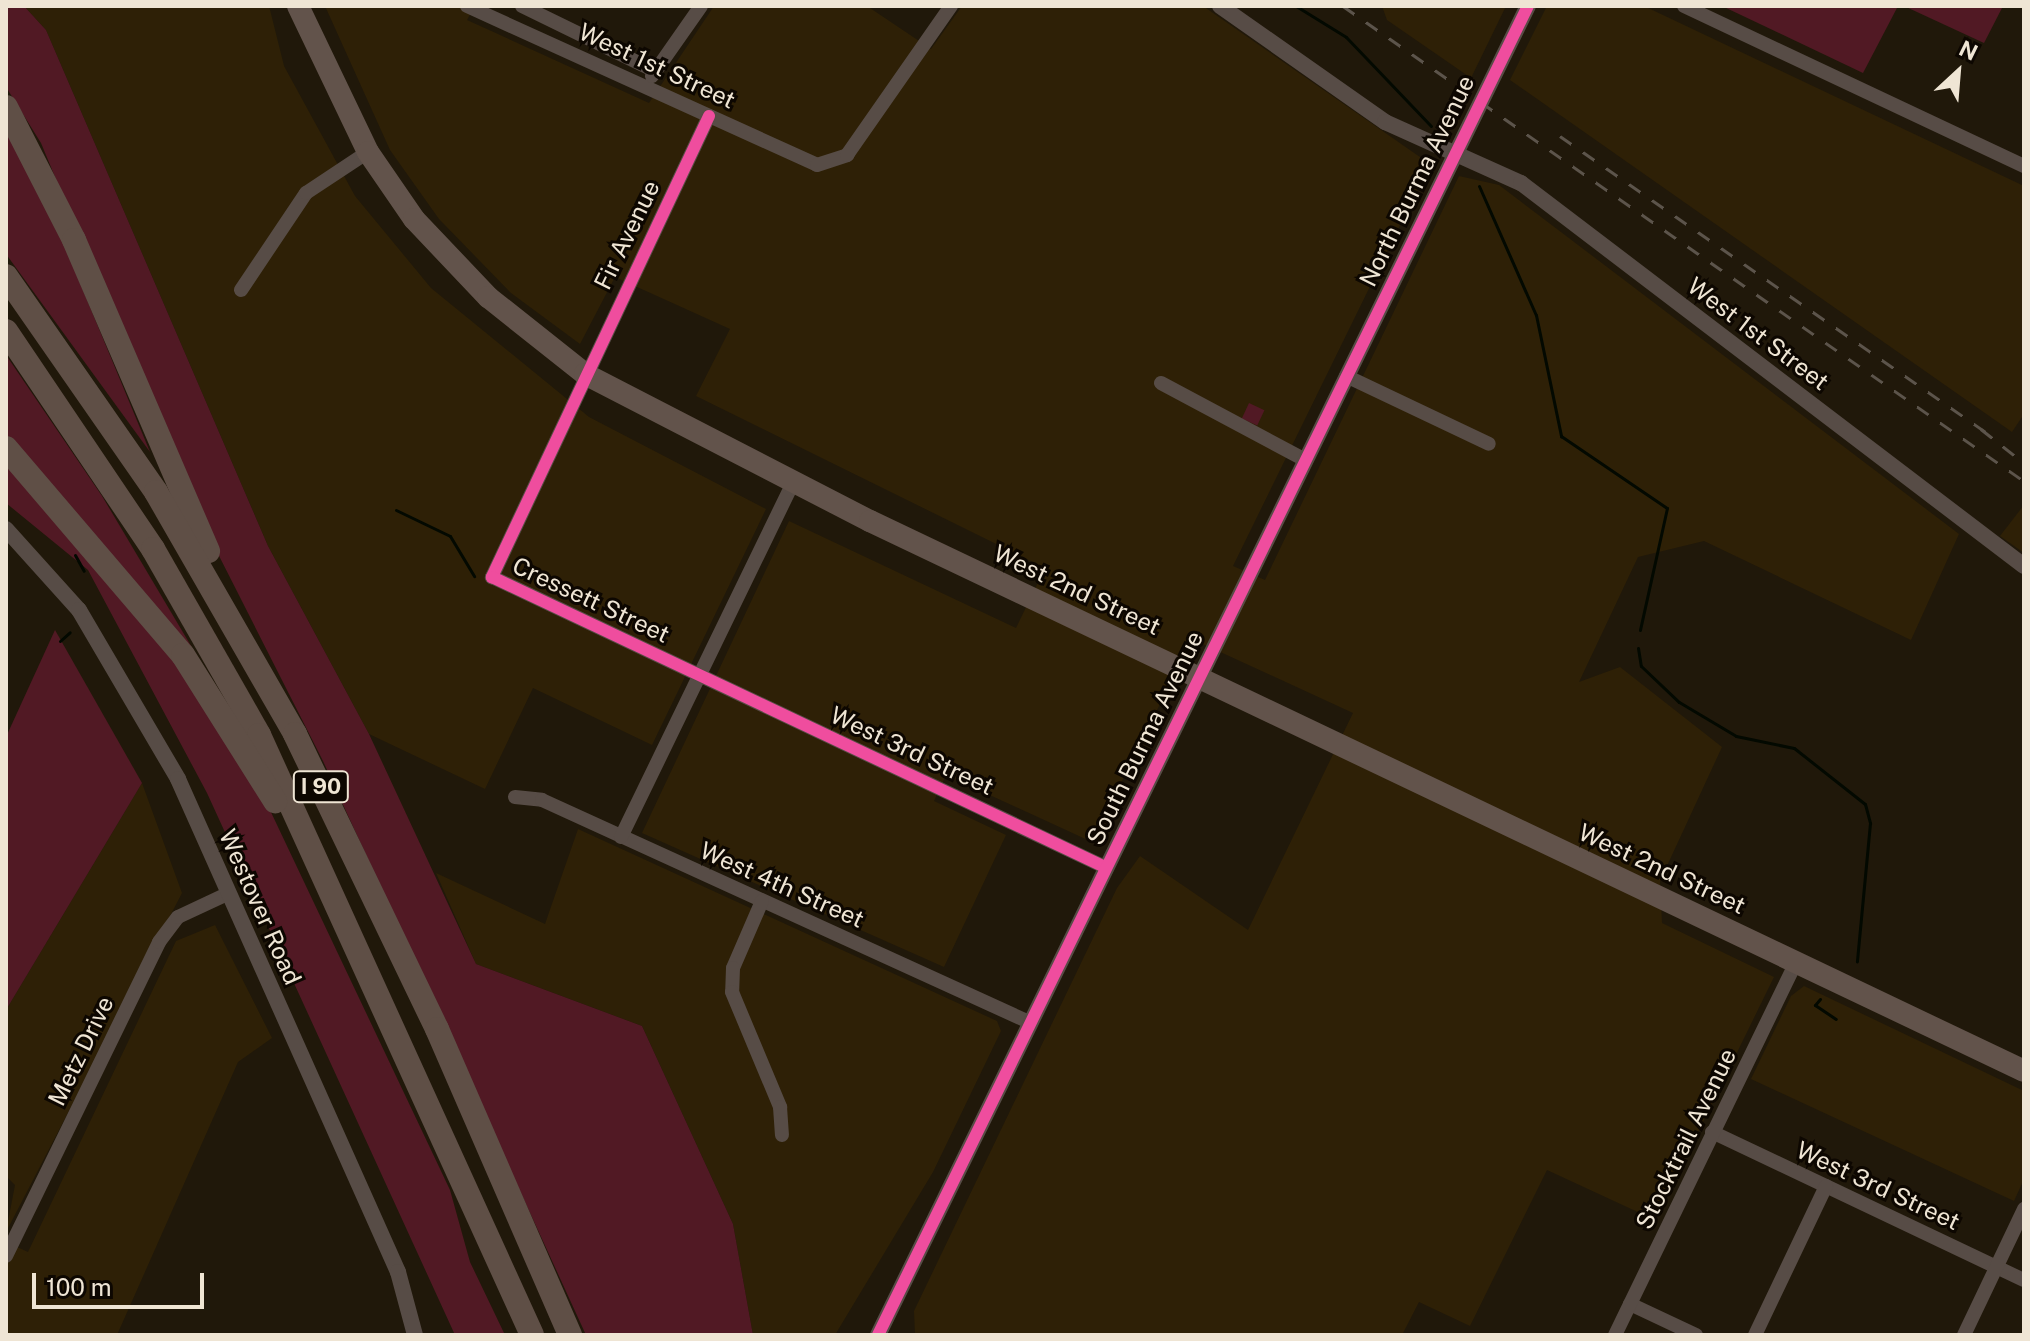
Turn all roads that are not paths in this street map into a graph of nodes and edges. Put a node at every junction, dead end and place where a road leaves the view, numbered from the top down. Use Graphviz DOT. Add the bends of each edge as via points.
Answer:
graph roads {
  1 [pos="298,6"];
  2 [pos="467,6"];
  3 [pos="522,6"];
  4 [pos="701,6"];
  5 [pos="951,6"];
  6 [pos="1220,6"];
  7 [pos="1528,6"];
  8 [pos="1684,6"];
  9 [pos="489,11"];
  10 [pos="655,71"];
  11 [pos="644,86"];
  12 [pos="6,107"];
  13 [pos="709,116"];
  14 [pos="368,152"];
  15 [pos="1456,155"];
  16 [pos="2024,166"];
  17 [pos="6,276"];
  18 [pos="241,290"];
  19 [pos="6,331"];
  20 [pos="585,374"];
  21 [pos="1346,376"];
  22 [pos="1161,383"];
  23 [pos="1489,444"];
  24 [pos="6,448"];
  25 [pos="1305,460"];
  26 [pos="793,483"];
  27 [pos="6,529"];
  28 [pos="2024,566"];
  29 [pos="1200,677"];
  30 [pos="700,678"];
  31 [pos="295,734"];
  32 [pos="515,797"];
  33 [pos="621,837"];
  34 [pos="1105,867"];
  35 [pos="227,894"];
  36 [pos="762,901"];
  37 [pos="1796,962"];
  38 [pos="391,1014"];
  39 [pos="1029,1022"];
  40 [pos="2024,1071"];
  41 [pos="1712,1132"];
  42 [pos="782,1135"];
  43 [pos="1826,1186"];
  44 [pos="2024,1209"];
  45 [pos="6,1256"];
  46 [pos="1997,1267"];
  47 [pos="2024,1280"];
  48 [pos="1630,1304"];
  49 [pos="415,1335"];
  50 [pos="532,1335"];
  51 [pos="570,1335"];
  52 [pos="878,1335"];
  53 [pos="1615,1335"];
  54 [pos="1696,1335"];
  55 [pos="1755,1335"];
  56 [pos="1964,1335"];
  1 -- 14 [label="main road, West 2nd Street"];
  2 -- 9 [label="street, West 1st Street"];
  3 -- 10 [label="street"];
  4 -- 10 [label="street"];
  5 -- 13 [label="street, West 1st Street" via="847,155 829,164"];
  6 -- 15 [label="street, West 1st Street" via="1385,122"];
  7 -- 15 [label="street, North Burma Avenue"];
  8 -- 16 [label="street"];
  9 -- 11 [label="street, West 1st Street"];
  10 -- 11 [label="street"];
  11 -- 13 [label="street, West 1st Street"];
  12 -- 31 [label="highway, I 90" via="34,153 170,473"];
  13 -- 20 [label="street, Fir Avenue"];
  14 -- 18 [label="street" via="306,193"];
  14 -- 20 [label="main road, West 2nd Street" via="450,260"];
  15 -- 21 [label="street, North Burma Avenue"];
  15 -- 28 [label="street, West 1st Street" via="1521,183"];
  17 -- 31 [label="highway, I 90" via="156,492"];
  19 -- 38 [label="highway, I 90" via="153,549 259,735"];
  20 -- 26 [label="main road, West 2nd Street"];
  20 -- 30 [label="street, Cressett Street" via="492,577"];
  21 -- 23 [label="street"];
  21 -- 25 [label="street, South Burma Avenue"];
  22 -- 25 [label="street"];
  24 -- 38 [label="highway, I 90" via="183,655 282,814"];
  25 -- 29 [label="street, South Burma Avenue"];
  26 -- 29 [label="main road, West 2nd Street"];
  26 -- 30 [label="street"];
  27 -- 35 [label="street, Westover Road" via="79,610 127,685 178,779"];
  29 -- 34 [label="street, South Burma Avenue"];
  29 -- 37 [label="main road, West 2nd Street"];
  30 -- 33 [label="street"];
  30 -- 34 [label="street, West 3rd Street"];
  31 -- 51 [label="highway, I 90" via="431,1016"];
  32 -- 33 [label="street, West 4th Street" via="542,800"];
  33 -- 36 [label="street, West 4th Street"];
  34 -- 39 [label="street, South Burma Avenue"];
  35 -- 45 [label="street, Metz Drive" via="178,917 159,942"];
  35 -- 49 [label="street, Westover Road" via="398,1272"];
  36 -- 39 [label="street, West 4th Street"];
  36 -- 42 [label="street" via="733,968 732,992 780,1107"];
  37 -- 40 [label="main road, West 2nd Street"];
  37 -- 41 [label="street, Stocktrail Avenue"];
  38 -- 50 [label="highway, I 90"];
  39 -- 52 [label="street, South Burma Avenue"];
  41 -- 43 [label="street, West 3rd Street"];
  41 -- 48 [label="street, Stocktrail Avenue"];
  43 -- 46 [label="street, West 3rd Street"];
  43 -- 55 [label="street"];
  44 -- 46 [label="street"];
  46 -- 47 [label="street, West 3rd Street"];
  46 -- 56 [label="street"];
  48 -- 53 [label="street, Stocktrail Avenue"];
  48 -- 54 [label="street"];
}
